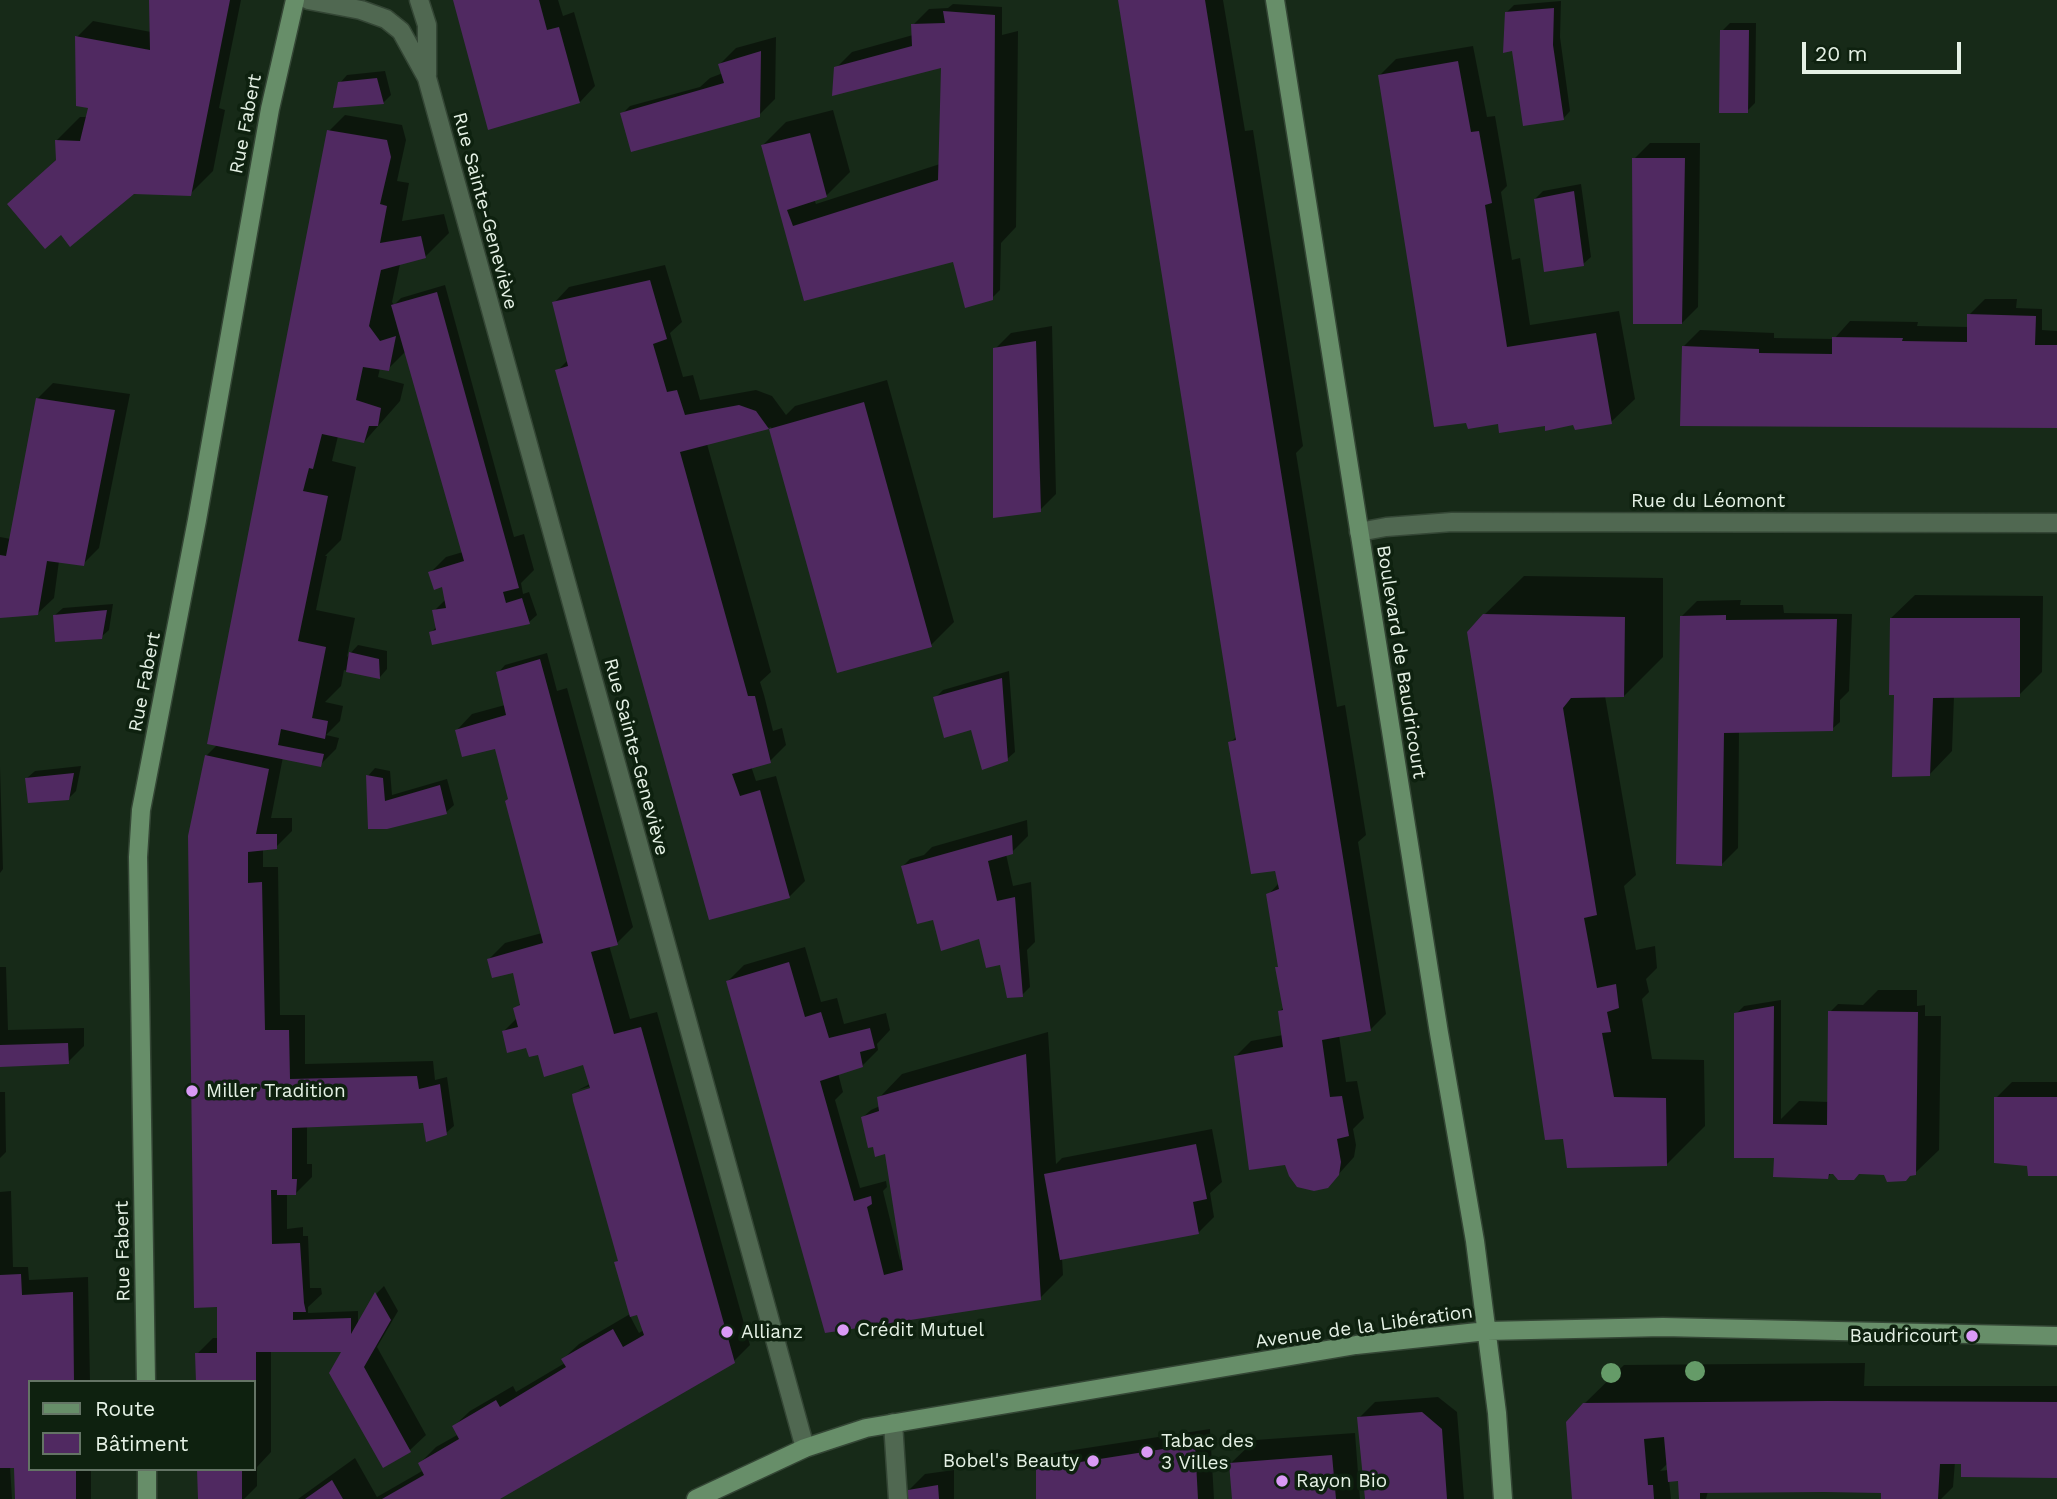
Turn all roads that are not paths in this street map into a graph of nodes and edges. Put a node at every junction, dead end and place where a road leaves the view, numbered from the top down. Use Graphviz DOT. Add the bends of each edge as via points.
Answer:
graph roads {
  1 [pos="295,0"];
  2 [pos="308,0"];
  3 [pos="419,0"];
  4 [pos="1275,0"];
  5 [pos="426,78"];
  6 [pos="2057,523"];
  7 [pos="1359,532"];
  8 [pos="1487,1331"];
  9 [pos="2057,1336"];
  10 [pos="146,1380"];
  11 [pos="893,1423"];
  12 [pos="805,1448"];
  13 [pos="147,1471"];
  14 [pos="147,1499"];
  15 [pos="696,1499"];
  16 [pos="898,1499"];
  17 [pos="1503,1499"];
  1 -- 10 [label="street, Rue Fabert" via="270,108 141,810"];
  2 -- 5 [label="street, Rue Sainte-Geneviève" via="386,19 401,31"];
  3 -- 5 [label="street, Rue Sainte-Geneviève" via="427,25"];
  4 -- 7 [label="street, Boulevard de Baudricourt"];
  5 -- 12 [label="street, Rue Sainte-Geneviève"];
  6 -- 7 [label="street, Rue du Léomont" via="1452,522"];
  7 -- 8 [label="street, Boulevard de Baudricourt"];
  8 -- 9 [label="street, Avenue de la Libération" via="1663,1327"];
  8 -- 11 [label="street, Avenue de la Libération" via="1356,1345"];
  8 -- 17 [label="street, Boulevard de Baudricourt"];
  11 -- 12 [label="street, Avenue de la Libération"];
  11 -- 16 [label="street"];
  12 -- 15 [label="street, Avenue de la Libération"];
  13 -- 14 [label="street"];
}
